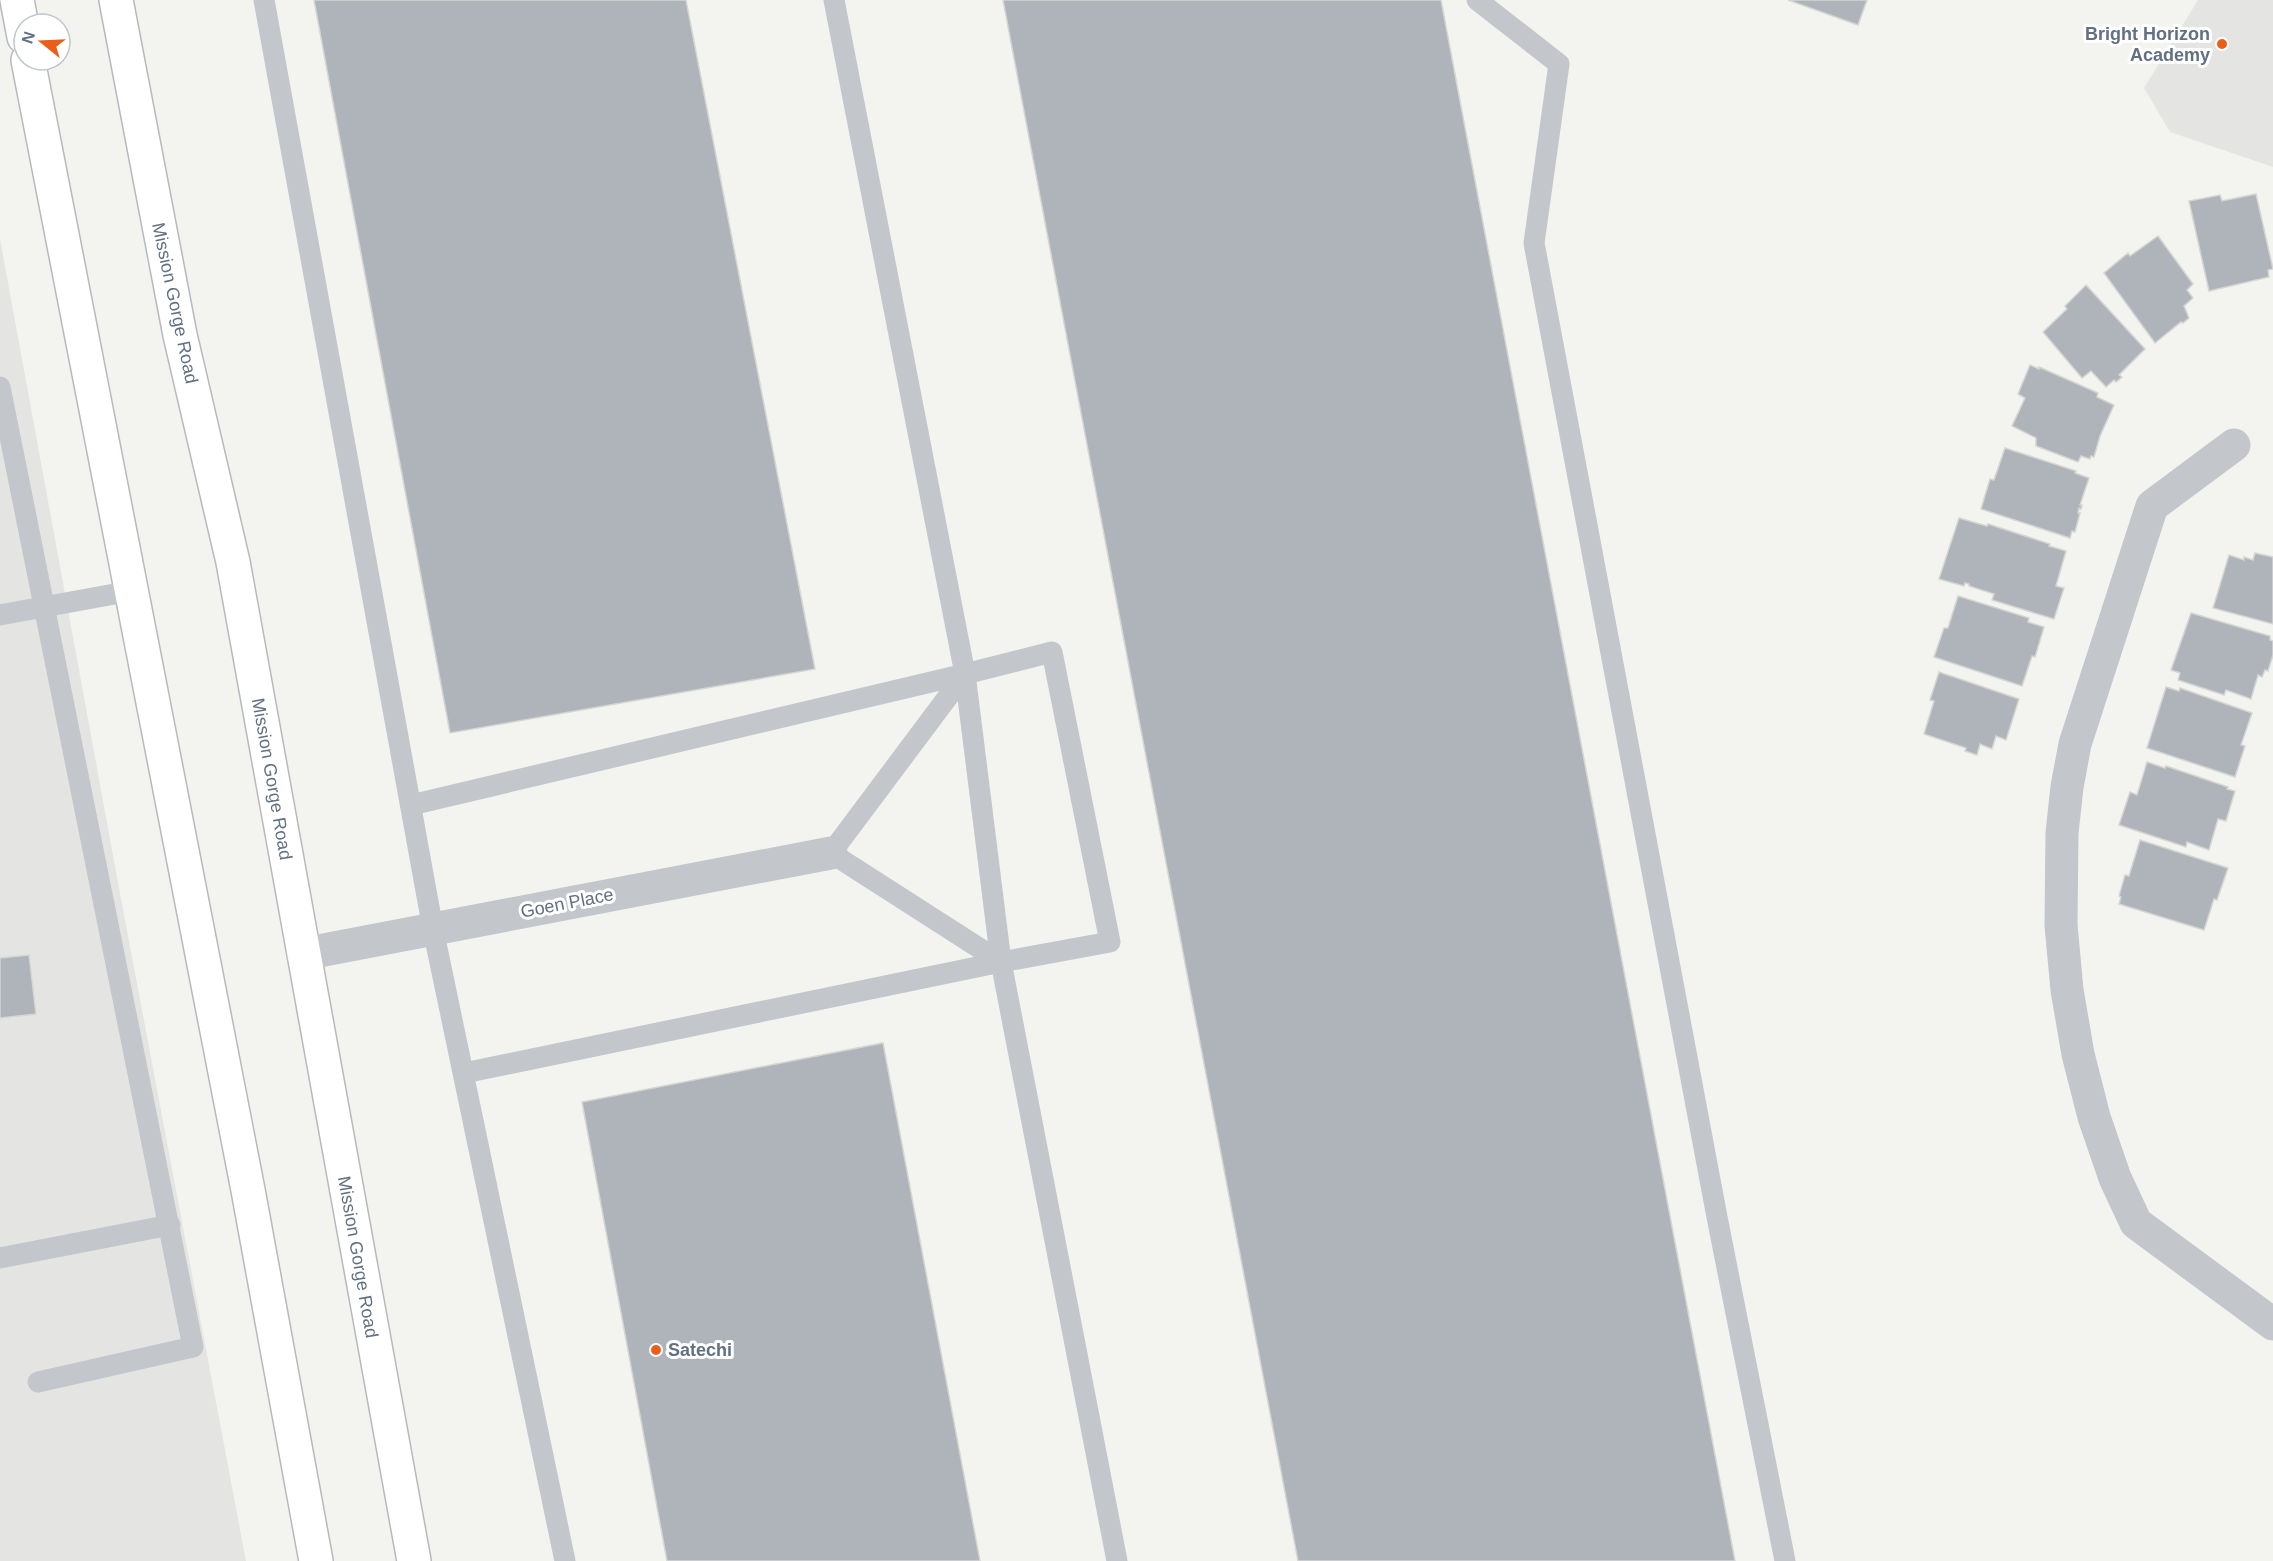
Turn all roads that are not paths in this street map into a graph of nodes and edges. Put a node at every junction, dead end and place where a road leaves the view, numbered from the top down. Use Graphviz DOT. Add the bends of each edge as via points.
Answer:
graph roads {
  1 [pos="116,0"];
  2 [pos="264,0"];
  3 [pos="834,0"];
  4 [pos="1477,0"];
  5 [pos="30,72"];
  6 [pos="0,387"];
  7 [pos="2234,445"];
  8 [pos="131,591"];
  9 [pos="45,606"];
  10 [pos="0,615"];
  11 [pos="965,674"];
  12 [pos="411,804"];
  13 [pos="831,853"];
  14 [pos="433,929"];
  15 [pos="303,954"];
  16 [pos="1001,962"];
  17 [pos="464,1073"];
  18 [pos="170,1225"];
  19 [pos="0,1258"];
  20 [pos="2273,1324"];
  21 [pos="38,1382"];
  22 [pos="316,1561"];
  23 [pos="414,1561"];
  24 [pos="565,1561"];
  25 [pos="1117,1561"];
  26 [pos="1785,1561"];
  1 -- 15 [label="main road, Mission Gorge Road" via="180,335 233,562"];
  2 -- 12 [label="lane"];
  3 -- 11 [label="lane"];
  4 -- 26 [label="lane" via="1559,64 1534,243"];
  5 -- 8 [label="main road"];
  6 -- 9 [label="lane"];
  7 -- 20 [label="street" via="2152,506 2075,744 2062,832 2061,925 2078,1054 2115,1178 2136,1222"];
  8 -- 9 [label="lane"];
  8 -- 22 [label="main road"];
  9 -- 10 [label="lane"];
  9 -- 18 [label="lane"];
  11 -- 12 [label="lane"];
  11 -- 13 [label="lane"];
  11 -- 16 [label="lane"];
  11 -- 16 [label="lane" via="1052,652 1110,942"];
  12 -- 14 [label="lane"];
  13 -- 14 [label="street, Goen Place"];
  13 -- 16 [label="lane"];
  14 -- 15 [label="street, Goen Place"];
  14 -- 17 [label="lane"];
  15 -- 23 [label="main road, Mission Gorge Road"];
  16 -- 17 [label="lane"];
  16 -- 25 [label="lane"];
  17 -- 24 [label="lane"];
  18 -- 19 [label="lane"];
  18 -- 21 [label="lane" via="193,1347"];
}
